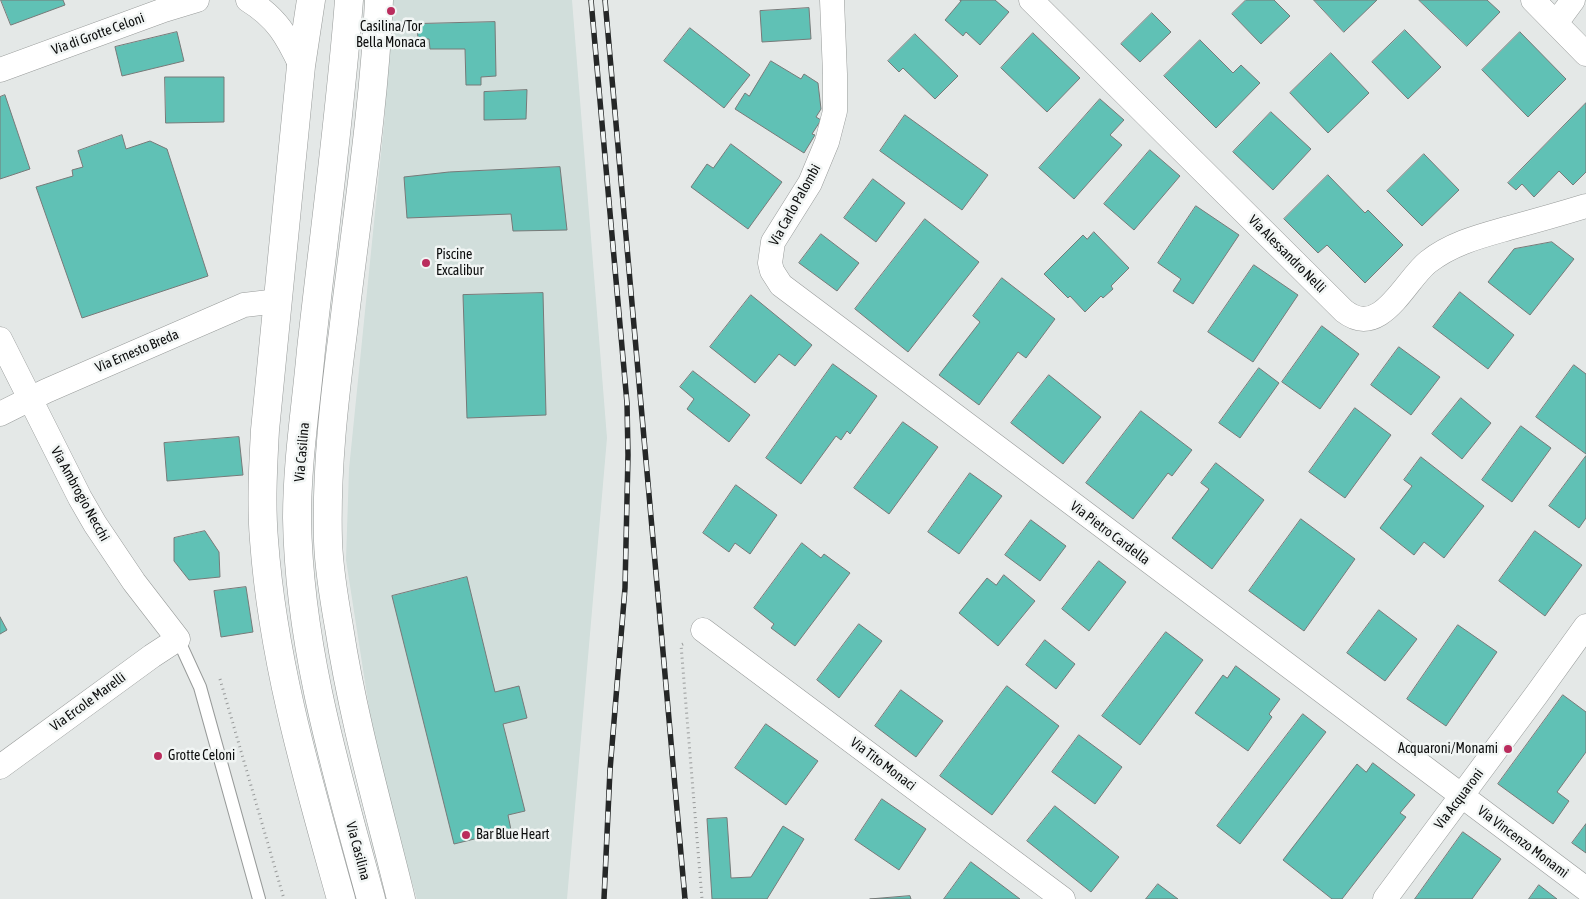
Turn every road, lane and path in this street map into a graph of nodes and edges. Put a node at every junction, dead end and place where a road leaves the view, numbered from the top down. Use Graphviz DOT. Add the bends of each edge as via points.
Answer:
graph roads {
  1 [pos="197,0"];
  2 [pos="248,0"];
  3 [pos="310,0"];
  4 [pos="349,0"];
  5 [pos="379,0"];
  6 [pos="832,0"];
  7 [pos="1031,0"];
  8 [pos="1533,0"];
  9 [pos="1573,0"];
  10 [pos="1556,23"];
  11 [pos="1586,54"];
  12 [pos="301,66"];
  13 [pos="0,70"];
  14 [pos="1586,206"];
  15 [pos="770,263"];
  16 [pos="278,301"];
  17 [pos="0,339"];
  18 [pos="30,398"];
  19 [pos="0,414"];
  20 [pos="1586,626"];
  21 [pos="703,630"];
  22 [pos="178,639"];
  23 [pos="217,674"];
  24 [pos="0,766"];
  25 [pos="1461,796"];
  26 [pos="1586,889"];
  27 [pos="1060,898"];
  28 [pos="259,899"];
  29 [pos="284,899"];
  30 [pos="341,899"];
  31 [pos="371,899"];
  32 [pos="401,899"];
  33 [pos="702,899"];
  34 [pos="1385,899"];
  1 -- 13 [label="street, Via di Grotte Celoni"];
  2 -- 12 [label="street" via="277,23 290,41"];
  3 -- 12 [label="main road"];
  4 -- 31 [label="main road, Via Casilina" via="337,137 300,458 298,518 310,653"];
  5 -- 32 [label="main road" via="376,61 334,407 328,541 350,691"];
  6 -- 15 [label="street, Via Carlo Palombi" via="836,100 831,128 810,183 773,242"];
  7 -- 14 [label="street, Via Alessandro Nelli" via="1354,318 1368,318 1384,312 1421,268 1447,249 1474,238"];
  8 -- 10 [label="street"];
  9 -- 10 [label="street"];
  10 -- 11 [label="street"];
  12 -- 16 [label="main road"];
  15 -- 25 [label="street, Via Pietro Cardella" via="775,278 786,290"];
  16 -- 18 [label="street, Via Ernesto Breda" via="244,305"];
  16 -- 30 [label="main road" via="263,479 263,533 268,581 284,681"];
  17 -- 18 [label="street, Via Ambrogio Necchi"];
  18 -- 19 [label="street, Via Ernesto Breda"];
  18 -- 22 [label="street, Via Ambrogio Necchi" via="95,524"];
  20 -- 25 [label="street, Via Acquaroni"];
  21 -- 27 [label="street, Via Tito Monaci"];
  21 -- 33 [label="path" via="681,644"];
  22 -- 24 [label="street, Via Ercole Marelli"];
  22 -- 28 [label="lane" via="200,687"];
  23 -- 29 [label="path"];
  25 -- 26 [label="street, Via Vincenzo Monamì"];
  25 -- 34 [label="street, Via Acquaroni"];
}
